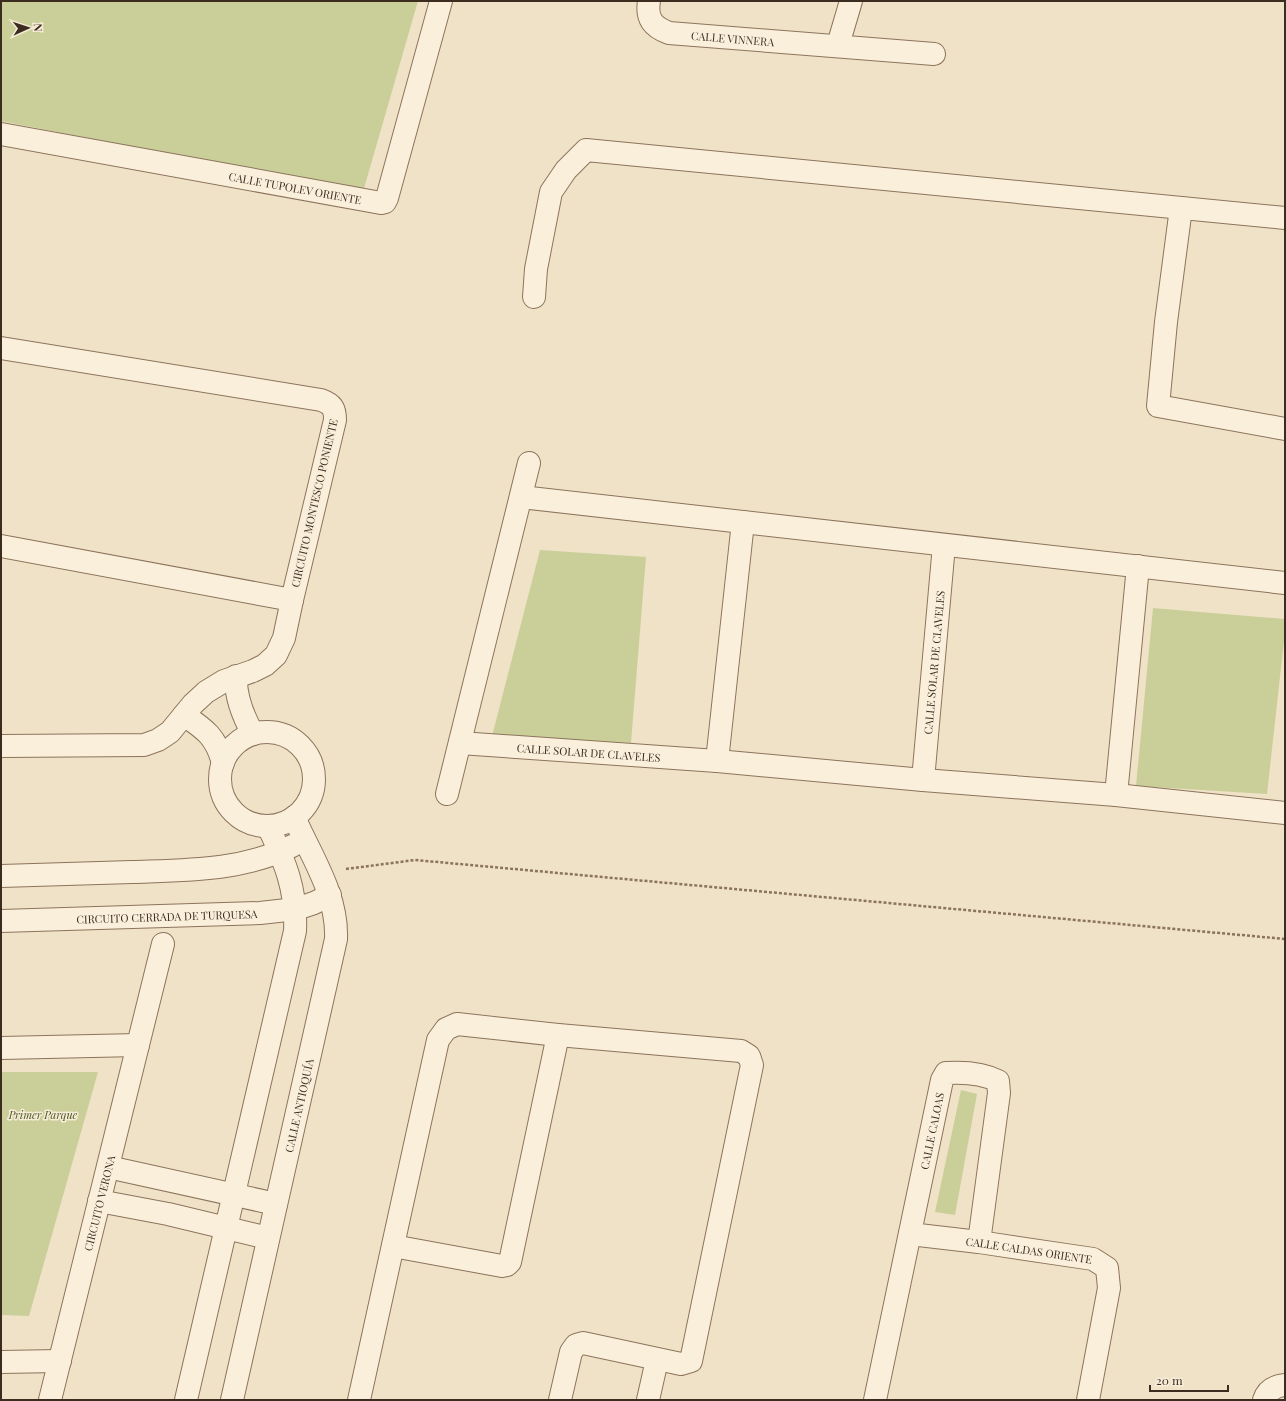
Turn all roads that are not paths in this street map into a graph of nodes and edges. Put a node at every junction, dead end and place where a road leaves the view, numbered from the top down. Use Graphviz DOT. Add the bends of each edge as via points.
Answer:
graph roads {
  1 [pos="441,1"];
  2 [pos="648,1"];
  3 [pos="851,1"];
  4 [pos="838,45"];
  5 [pos="934,54"];
  6 [pos="1,134"];
  7 [pos="1181,208"];
  8 [pos="1285,218"];
  9 [pos="534,297"];
  10 [pos="1,348"];
  11 [pos="1285,429"];
  12 [pos="529,463"];
  13 [pos="520,497"];
  14 [pos="743,522"];
  15 [pos="944,545"];
  16 [pos="1,546"];
  17 [pos="1138,566"];
  18 [pos="1285,583"];
  19 [pos="292,600"];
  20 [pos="236,676"];
  21 [pos="184,715"];
  22 [pos="253,734"];
  23 [pos="460,743"];
  24 [pos="1,746"];
  25 [pos="717,761"];
  26 [pos="223,763"];
  27 [pos="923,780"];
  28 [pos="447,794"];
  29 [pos="1116,795"];
  30 [pos="1285,813"];
  31 [pos="294,817"];
  32 [pos="268,826"];
  33 [pos="304,840"];
  34 [pos="280,852"];
  35 [pos="1,876"];
  36 [pos="330,895"];
  37 [pos="296,909"];
  38 [pos="1,920"];
  39 [pos="163,944"];
  40 [pos="558,1035"];
  41 [pos="138,1045"];
  42 [pos="1,1048"];
  43 [pos="108,1167"];
  44 [pos="234,1194"];
  45 [pos="99,1201"];
  46 [pos="276,1204"];
  47 [pos="226,1228"];
  48 [pos="910,1234"];
  49 [pos="268,1238"];
  50 [pos="979,1242"];
  51 [pos="393,1246"];
  52 [pos="657,1360"];
  53 [pos="60,1361"];
  54 [pos="1,1362"];
  55 [pos="1285,1385"];
  56 [pos="50,1400"];
  57 [pos="186,1400"];
  58 [pos="232,1400"];
  59 [pos="358,1400"];
  60 [pos="560,1400"];
  61 [pos="648,1400"];
  62 [pos="875,1400"];
  63 [pos="1088,1400"];
  64 [pos="1264,1400"];
  1 -- 6 [label="street, CALLE TUPOLEV ORIENTE" via="387,198 382,203"];
  2 -- 4 [label="street, CALLE VINNERA" via="649,18 660,30 669,33"];
  3 -- 4 [label="street"];
  4 -- 5 [label="street, CALLE VINNERA"];
  7 -- 8 [label="street"];
  7 -- 9 [label="street" via="586,150 566,170 551,192 536,269"];
  7 -- 11 [label="street" via="1158,406"];
  10 -- 19 [label="street, CIRCUITO MONTESCO PONIENTE" via="328,402 333,407 335,420"];
  12 -- 13 [label="street"];
  13 -- 14 [label="street"];
  13 -- 23 [label="street"];
  14 -- 15 [label="street"];
  14 -- 25 [label="street"];
  15 -- 17 [label="street"];
  15 -- 27 [label="street, CALLE SOLAR DE CLAVELES"];
  16 -- 19 [label="street"];
  17 -- 18 [label="street"];
  17 -- 29 [label="street"];
  19 -- 20 [label="street, CIRCUITO MONTESCO PONIENTE" via="284,638 276,655 265,665"];
  20 -- 21 [label="street, CIRCUITO MONTESCO PONIENTE" via="206,692"];
  20 -- 22 [label="street" via="238,699"];
  21 -- 24 [label="street, CIRCUITO MONTESCO PONIENTE" via="170,732 144,745"];
  21 -- 26 [label="street" via="213,738 220,750"];
  22 -- 26 [label="street" via="234,745"];
  22 -- 31 [label="street" via="269,732 285,735 299,744 309,758 314,774 312,790 306,805"];
  23 -- 25 [label="street, CALLE SOLAR DE CLAVELES"];
  23 -- 28 [label="street"];
  25 -- 27 [label="street, CALLE SOLAR DE CLAVELES"];
  26 -- 32 [label="street" via="221,789 226,801 243,820"];
  27 -- 29 [label="street, CALLE SOLAR DE CLAVELES"];
  29 -- 30 [label="street, CALLE SOLAR DE CLAVELES"];
  31 -- 32 [label="street"];
  31 -- 33 [label="street, CALLE ANTIOQUÍA"];
  32 -- 34 [label="street"];
  33 -- 34 [label="street"];
  33 -- 36 [label="street, CALLE ANTIOQUÍA"];
  34 -- 35 [label="street" via="234,865 199,870"];
  34 -- 37 [label="street"];
  36 -- 37 [label="street, CIRCUITO CERRADA DE TURQUESA"];
  36 -- 46 [label="street, CALLE ANTIOQUÍA" via="337,926 336,939"];
  37 -- 38 [label="street, CIRCUITO CERRADA DE TURQUESA" via="205,915"];
  37 -- 44 [label="street" via="292,948"];
  39 -- 41 [label="street, CIRCUITO VERONA"];
  40 -- 51 [label="street" via="457,1024 446,1029 438,1040"];
  40 -- 51 [label="street" via="510,1262 502,1266"];
  40 -- 52 [label="street" via="741,1051 749,1056 752,1065 691,1361 681,1364"];
  41 -- 42 [label="street"];
  41 -- 43 [label="street, CIRCUITO VERONA"];
  43 -- 44 [label="street"];
  43 -- 45 [label="street, CIRCUITO VERONA"];
  44 -- 46 [label="street"];
  44 -- 47 [label="street"];
  45 -- 47 [label="street"];
  45 -- 53 [label="street, CIRCUITO VERONA"];
  46 -- 49 [label="street, CALLE ANTIOQUÍA"];
  47 -- 49 [label="street"];
  47 -- 57 [label="street"];
  48 -- 50 [label="street, CALLE CALDAS ORIENTE"];
  48 -- 50 [label="street, CALLE CALOAS" via="942,1080 946,1073 954,1072 989,1076 998,1081 999,1093"];
  48 -- 62 [label="street, CALLE CALOAS"];
  49 -- 58 [label="street, CALLE ANTIOQUÍA"];
  50 -- 63 [label="street, CALLE CALDAS ORIENTE" via="1093,1259 1107,1268 1109,1288"];
  51 -- 59 [label="street"];
  52 -- 60 [label="street" via="583,1343 571,1352"];
  52 -- 61 [label="street"];
  53 -- 54 [label="street"];
  53 -- 56 [label="street, CIRCUITO VERONA"];
  55 -- 64 [label="street" via="1270,1390"];
}
